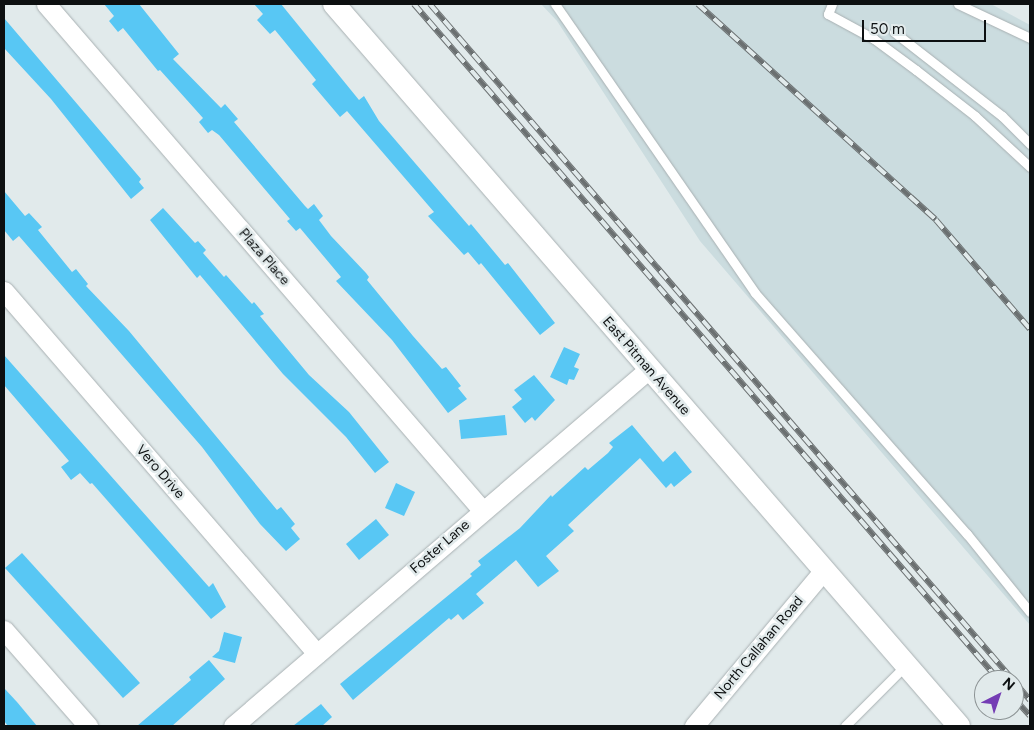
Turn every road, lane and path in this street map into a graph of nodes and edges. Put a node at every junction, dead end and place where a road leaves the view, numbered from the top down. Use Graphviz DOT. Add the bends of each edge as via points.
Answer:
graph roads {
  1 [pos="46,4"];
  2 [pos="334,4"];
  3 [pos="555,4"];
  4 [pos="832,4"];
  5 [pos="958,4"];
  6 [pos="894,32"];
  7 [pos="1030,38"];
  8 [pos="1030,144"];
  9 [pos="1030,167"];
  10 [pos="4,292"];
  11 [pos="649,370"];
  12 [pos="482,510"];
  13 [pos="824,570"];
  14 [pos="1030,612"];
  15 [pos="4,630"];
  16 [pos="317,653"];
  17 [pos="906,664"];
  18 [pos="88,726"];
  19 [pos="233,726"];
  20 [pos="694,726"];
  21 [pos="845,726"];
  22 [pos="959,726"];
  1 -- 12 [label="street, Plaza Place"];
  2 -- 11 [label="street, East Pitman Avenue"];
  3 -- 14 [label="lane" via="755,293 967,534"];
  4 -- 9 [label="lane" via="828,14 874,39 916,70 976,116"];
  5 -- 7 [label="lane"];
  6 -- 8 [label="lane" via="1002,116"];
  10 -- 16 [label="street, Vero Drive"];
  11 -- 12 [label="street, Foster Lane"];
  11 -- 13 [label="street, East Pitman Avenue"];
  12 -- 16 [label="street, Foster Lane"];
  13 -- 17 [label="street, East Pitman Avenue"];
  13 -- 20 [label="street, North Callahan Road"];
  15 -- 18 [label="street"];
  16 -- 19 [label="street, Foster Lane"];
  17 -- 21 [label="lane"];
  17 -- 22 [label="street, East Pitman Avenue"];
}
